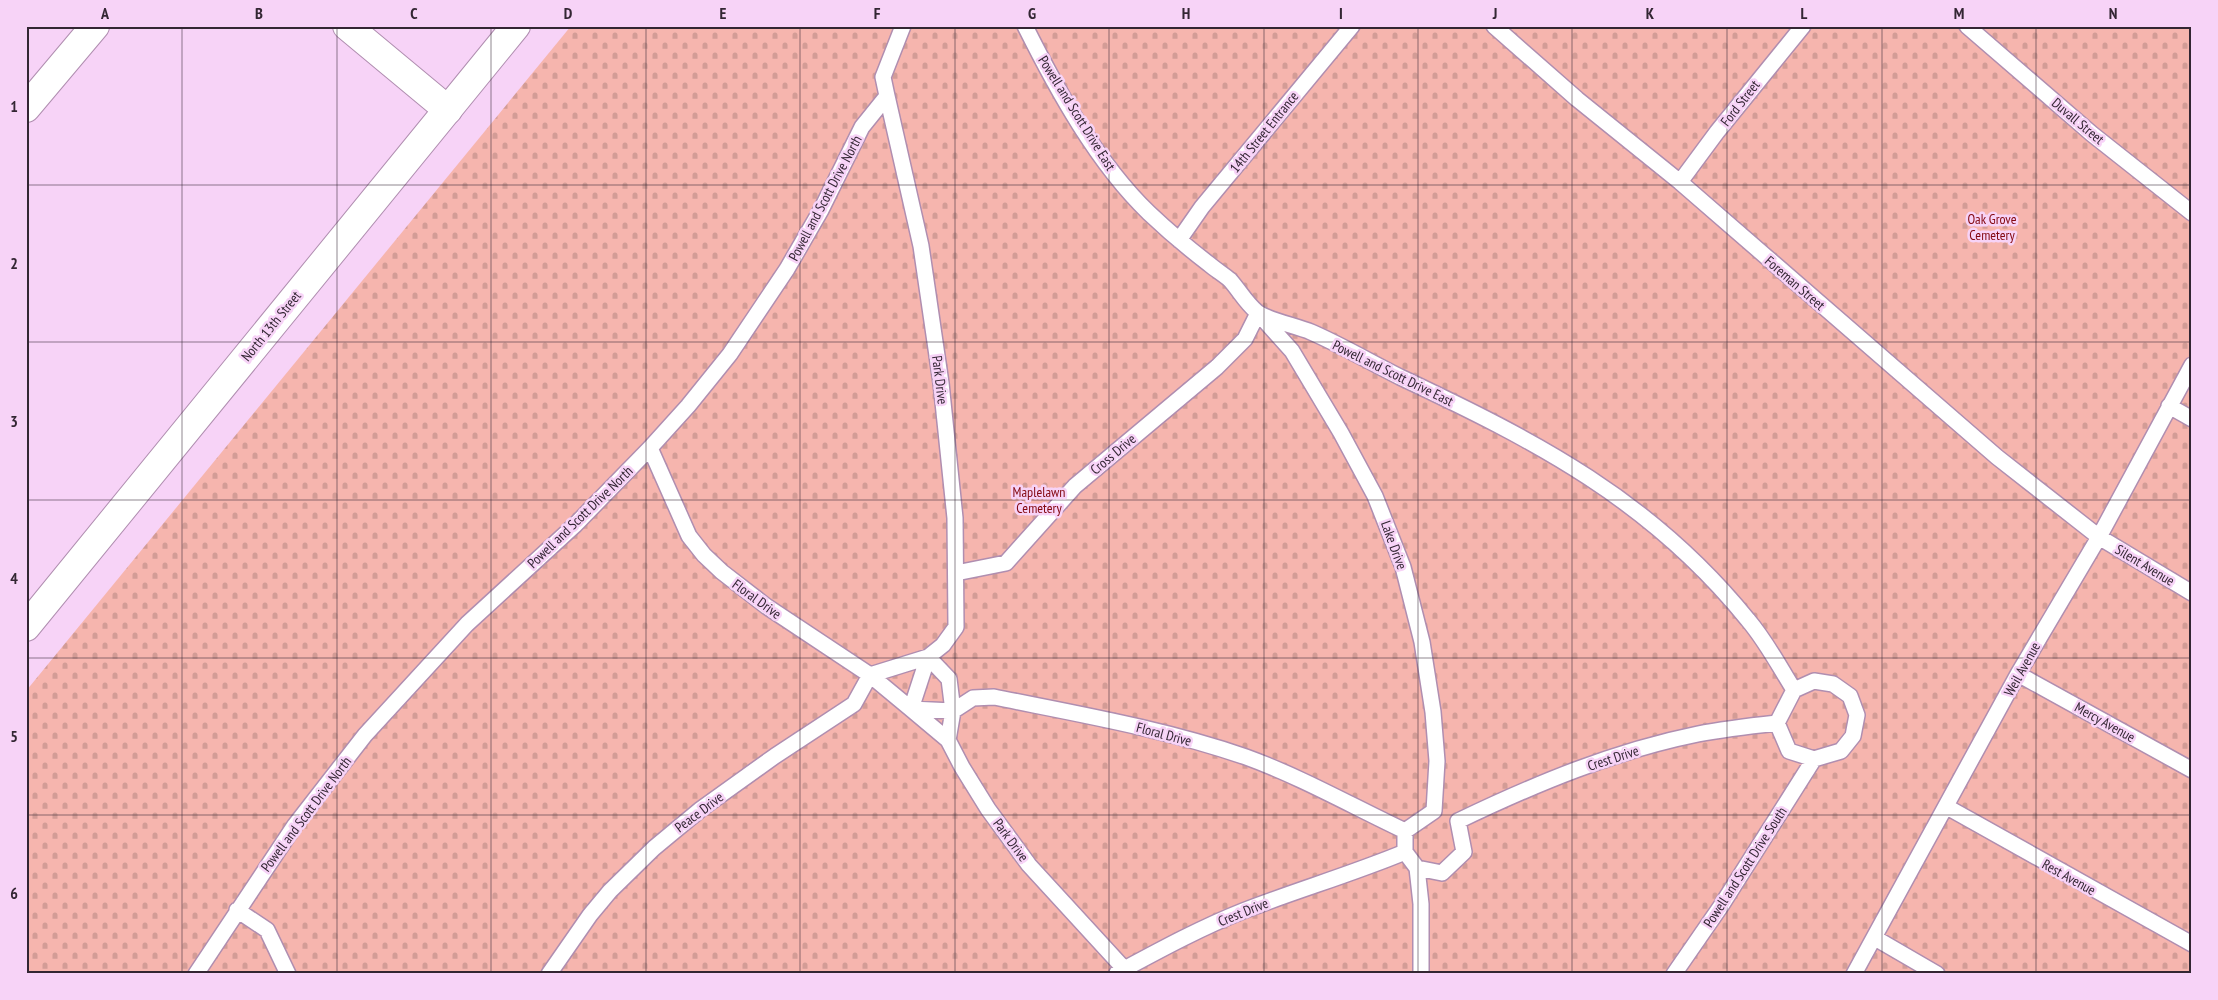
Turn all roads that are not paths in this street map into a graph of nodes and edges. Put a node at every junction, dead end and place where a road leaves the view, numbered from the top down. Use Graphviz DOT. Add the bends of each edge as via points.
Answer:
graph roads {
  1 [pos="95,26"];
  2 [pos="347,26"];
  3 [pos="516,26"];
  4 [pos="903,26"];
  5 [pos="1025,26"];
  6 [pos="1352,26"];
  7 [pos="1494,26"];
  8 [pos="1803,26"];
  9 [pos="1967,26"];
  10 [pos="887,96"];
  11 [pos="26,108"];
  12 [pos="448,110"];
  13 [pos="1680,182"];
  14 [pos="2192,213"];
  15 [pos="1179,240"];
  16 [pos="1258,313"];
  17 [pos="2192,365"];
  18 [pos="2169,406"];
  19 [pos="2192,419"];
  20 [pos="650,448"];
  21 [pos="2099,536"];
  22 [pos="956,573"];
  23 [pos="2192,593"];
  24 [pos="26,626"];
  25 [pos="928,657"];
  26 [pos="2018,674"];
  27 [pos="870,675"];
  28 [pos="949,679"];
  29 [pos="1794,690"];
  30 [pos="973,698"];
  31 [pos="911,709"];
  32 [pos="953,711"];
  33 [pos="1777,723"];
  34 [pos="948,740"];
  35 [pos="1814,759"];
  36 [pos="2192,770"];
  37 [pos="1947,807"];
  38 [pos="1434,811"];
  39 [pos="1458,821"];
  40 [pos="1405,831"];
  41 [pos="1405,852"];
  42 [pos="1417,868"];
  43 [pos="237,910"];
  44 [pos="1874,938"];
  45 [pos="2192,944"];
  46 [pos="1123,972"];
  47 [pos="196,974"];
  48 [pos="288,974"];
  49 [pos="549,974"];
  50 [pos="1421,974"];
  51 [pos="1674,974"];
  52 [pos="1854,974"];
  53 [pos="1937,974"];
  1 -- 11 [label="main road"];
  2 -- 12 [label="main road"];
  3 -- 12 [label="main road, North 13th Street"];
  4 -- 10 [label="lane" via="882,77"];
  5 -- 15 [label="lane, Powell and Scott Drive East" via="1057,86 1109,166 1148,212"];
  6 -- 15 [label="lane, 14th Street Entrance"];
  7 -- 13 [label="lane, Foreman Street" via="1577,99"];
  8 -- 13 [label="lane, Ford Street"];
  9 -- 14 [label="lane, Duvall Street" via="2092,134"];
  10 -- 20 [label="lane, Powell and Scott Drive North" via="862,127 821,210 750,327 688,406"];
  10 -- 22 [label="lane, Park Drive" via="921,246 940,373 952,485"];
  12 -- 24 [label="main road, North 13th Street"];
  13 -- 21 [label="lane, Foreman Street" via="1997,457"];
  15 -- 16 [label="lane, Powell and Scott Drive East" via="1229,280"];
  16 -- 22 [label="lane, Cross Drive" via="1245,339 1217,367 1075,486 1006,563"];
  16 -- 29 [label="lane, Powell and Scott Drive East" via="1311,332 1492,421 1601,484 1701,566 1749,620"];
  16 -- 38 [label="lane, Lake Drive" via="1292,351 1341,433 1375,496 1396,549 1413,604 1428,678 1437,761"];
  17 -- 18 [label="lane, Weil Avenue"];
  18 -- 19 [label="lane"];
  18 -- 21 [label="lane, Weil Avenue"];
  20 -- 27 [label="lane, Floral Drive" via="678,515 704,554 742,589"];
  20 -- 43 [label="lane, Powell and Scott Drive North" via="440,652 341,765"];
  21 -- 23 [label="lane, Silent Avenue"];
  21 -- 26 [label="lane, Weil Avenue"];
  22 -- 25 [label="lane, Park Drive" via="956,626 943,645"];
  25 -- 27 [label="lane"];
  25 -- 28 [label="lane"];
  25 -- 31 [label="lane, Park Drive"];
  26 -- 36 [label="lane, Mercy Avenue"];
  26 -- 37 [label="lane, Weil Avenue"];
  27 -- 31 [label="lane, Floral Drive"];
  27 -- 49 [label="lane, Peace Drive" via="854,704 702,809 632,868 590,915"];
  28 -- 30 [label="lane"];
  28 -- 32 [label="lane"];
  29 -- 33 [label="lane"];
  29 -- 35 [label="lane" via="1814,681 1833,684 1850,696 1857,716 1853,736 1841,751"];
  30 -- 32 [label="lane"];
  30 -- 40 [label="lane, Floral Drive" via="994,698 1085,715 1227,751 1313,784"];
  31 -- 32 [label="lane"];
  31 -- 34 [label="lane, Floral Drive"];
  32 -- 34 [label="lane"];
  33 -- 35 [label="lane" via="1790,750"];
  33 -- 39 [label="lane, Crest Drive" via="1698,734 1604,760"];
  34 -- 46 [label="lane, Park Drive" via="988,809 1029,865"];
  35 -- 51 [label="lane, Powell and Scott Drive South"];
  37 -- 44 [label="lane, Weil Avenue"];
  37 -- 45 [label="lane, Rest Avenue"];
  38 -- 39 [label="lane"];
  38 -- 40 [label="lane"];
  39 -- 42 [label="lane" via="1464,852 1442,873"];
  40 -- 41 [label="lane"];
  41 -- 42 [label="lane"];
  41 -- 46 [label="lane, Crest Drive" via="1242,911 1180,939"];
  42 -- 50 [label="lane" via="1421,904"];
  43 -- 47 [label="lane, Powell and Scott Drive North"];
  43 -- 48 [label="lane" via="267,930"];
  44 -- 52 [label="lane, Weil Avenue"];
  44 -- 53 [label="lane"];
}
